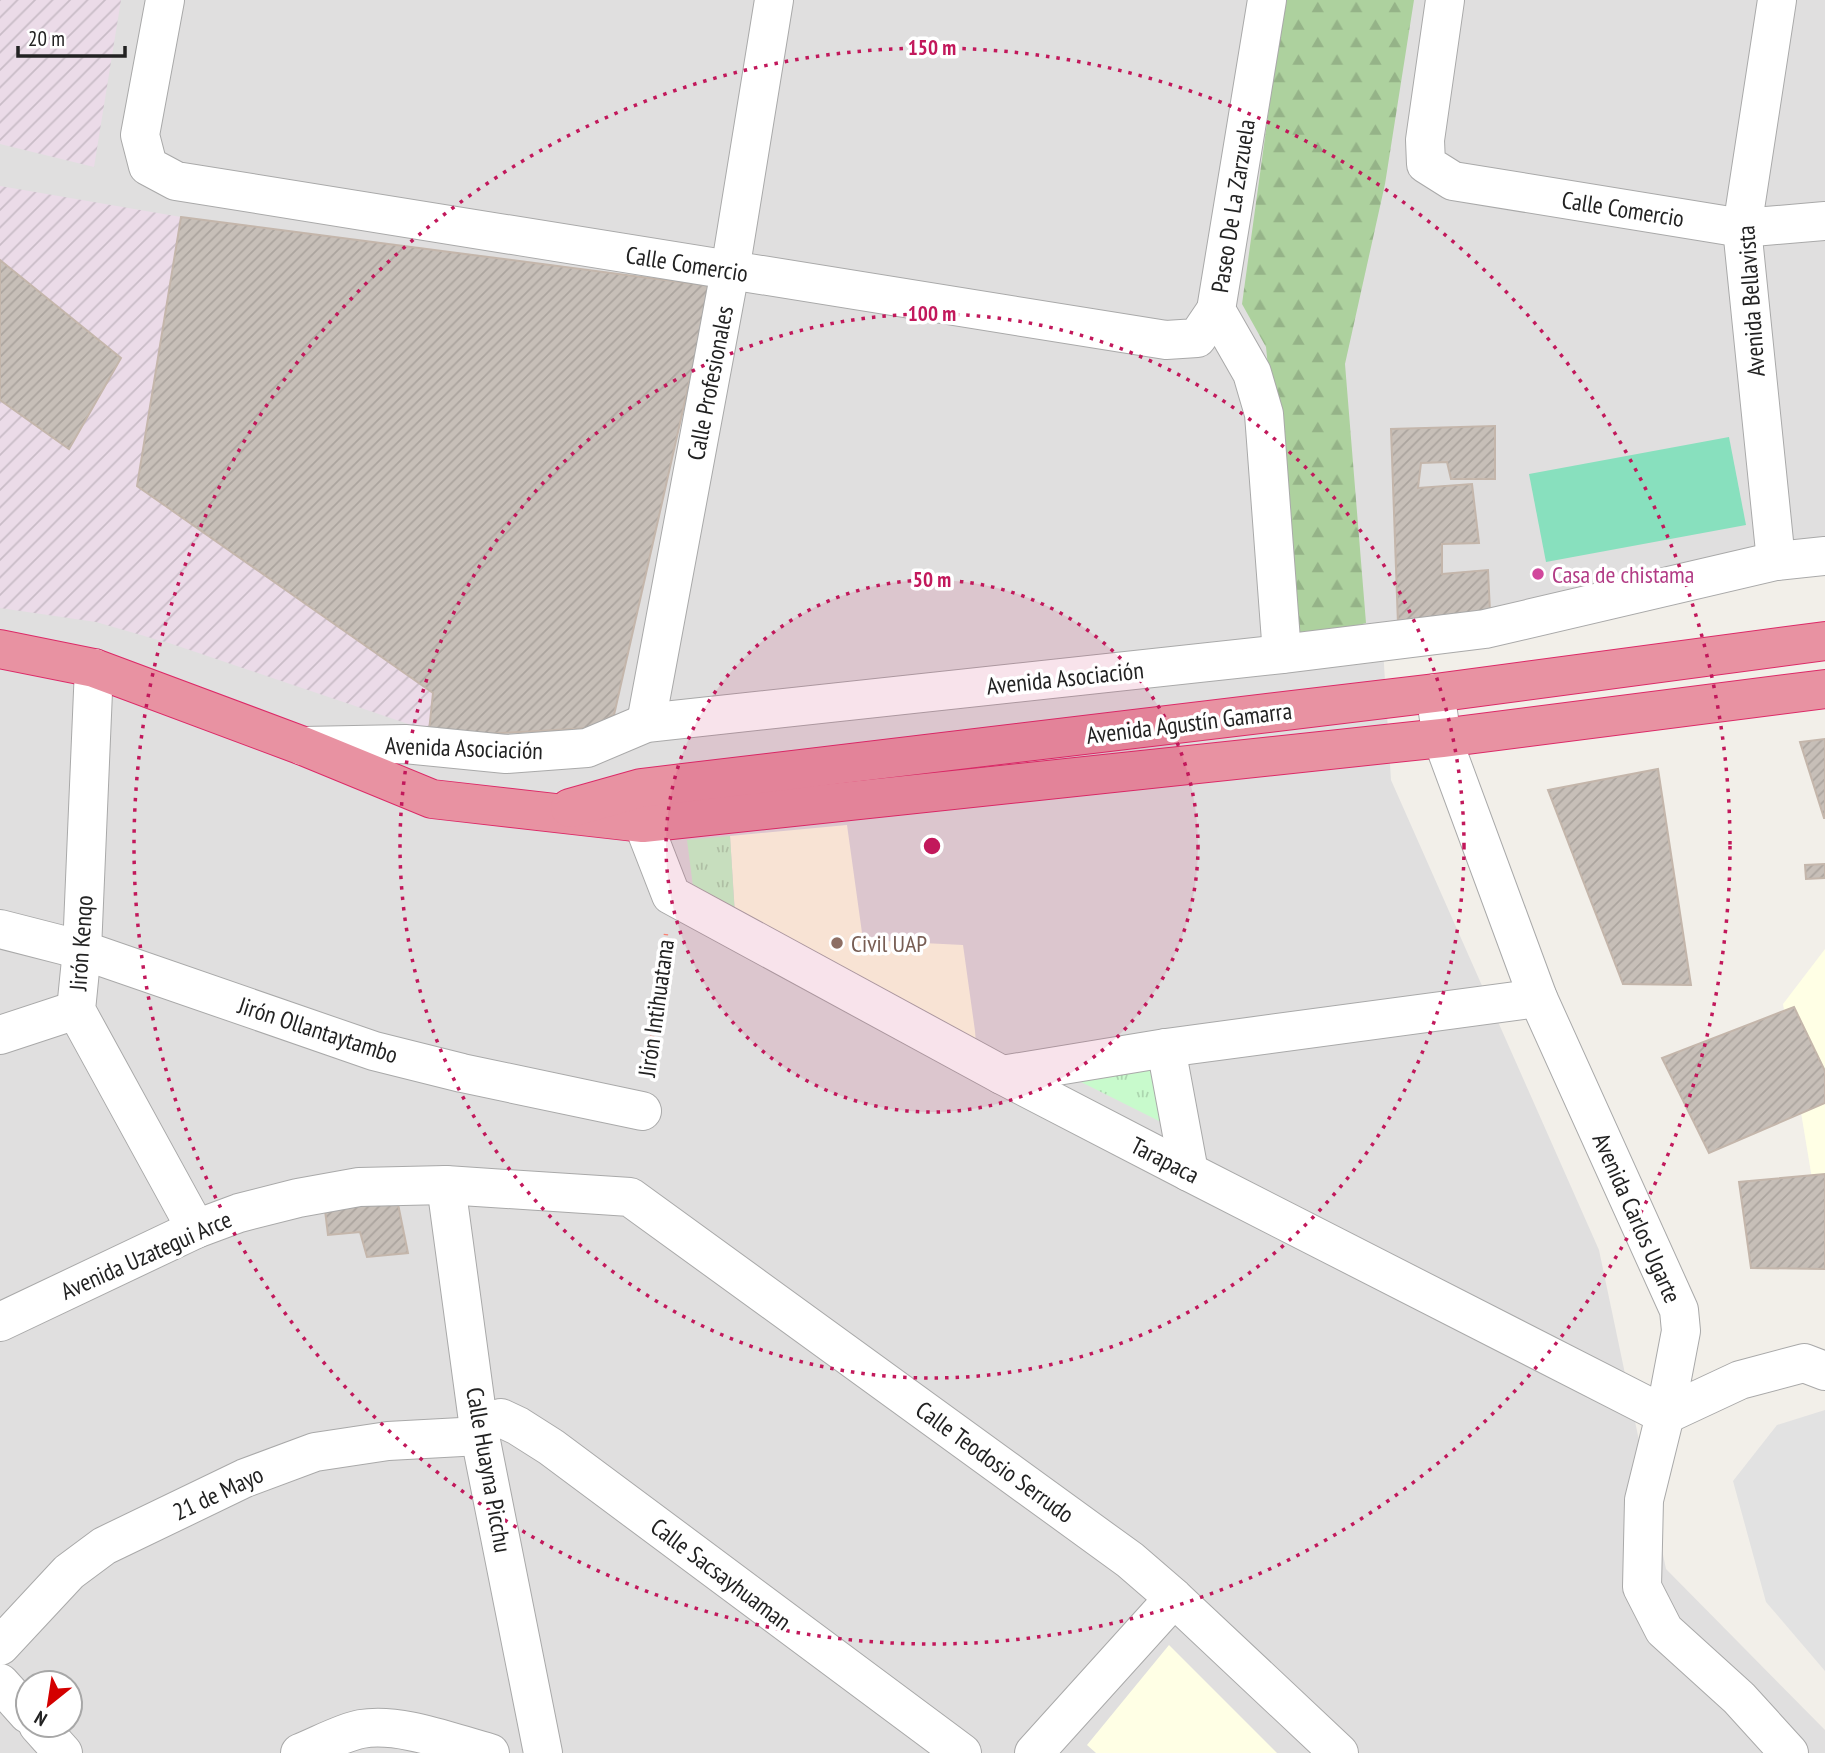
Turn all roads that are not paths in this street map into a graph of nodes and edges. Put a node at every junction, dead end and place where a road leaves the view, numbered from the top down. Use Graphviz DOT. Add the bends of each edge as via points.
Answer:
graph roads {
  1 [pos="164,0"];
  2 [pos="774,0"];
  3 [pos="1267,0"];
  4 [pos="1445,0"];
  5 [pos="1777,0"];
  6 [pos="1825,221"];
  7 [pos="1742,228"];
  8 [pos="730,271"];
  9 [pos="1216,310"];
  10 [pos="1825,556"];
  11 [pos="1776,561"];
  12 [pos="1825,641"];
  13 [pos="0,649"];
  14 [pos="1282,654"];
  15 [pos="94,668"];
  16 [pos="1825,689"];
  17 [pos="1435,693"];
  18 [pos="646,723"];
  19 [pos="1442,738"];
  20 [pos="303,746"];
  21 [pos="555,813"];
  22 [pos="643,823"];
  23 [pos="0,929"];
  24 [pos="82,950"];
  25 [pos="1538,998"];
  26 [pos="76,1010"];
  27 [pos="0,1035"];
  28 [pos="1166,1048"];
  29 [pos="1002,1075"];
  30 [pos="642,1111"];
  31 [pos="1189,1172"];
  32 [pos="446,1185"];
  33 [pos="631,1197"];
  34 [pos="196,1229"];
  35 [pos="0,1322"];
  36 [pos="1825,1371"];
  37 [pos="1665,1415"];
  38 [pos="480,1436"];
  39 [pos="1174,1598"];
  40 [pos="0,1646"];
  41 [pos="0,1683"];
  42 [pos="14,1698"];
  43 [pos="50,1739"];
  44 [pos="63,1753"];
  45 [pos="300,1753"];
  46 [pos="490,1753"];
  47 [pos="543,1753"];
  48 [pos="962,1753"];
  49 [pos="1034,1753"];
  50 [pos="1339,1753"];
  51 [pos="1789,1753"];
  1 -- 8 [label="street, Calle Comercio" via="140,135 148,166 176,181"];
  2 -- 8 [label="street, Calle Profesionales"];
  3 -- 9 [label="street, Paseo De La Zarzuela"];
  4 -- 7 [label="street, Calle Comercio" via="1425,140 1426,164 1453,181"];
  5 -- 7 [label="street, Avenida Bellavista"];
  6 -- 7 [label="street, Calle Comercio"];
  7 -- 11 [label="street, Avenida Bellavista"];
  8 -- 9 [label="street, Calle Comercio" via="1166,340 1197,338"];
  8 -- 18 [label="street, Calle Profesionales"];
  9 -- 14 [label="street, Paseo De La Zarzuela" via="1252,373 1264,414"];
  10 -- 11 [label="street, Avenida Asociación"];
  11 -- 14 [label="street, Avenida Asociación" via="1485,629"];
  12 -- 17 [label="highway, Avenida Agustín Gamarra"];
  13 -- 15 [label="highway, Avenida Agustín Gamarra"];
  14 -- 18 [label="street, Avenida Asociación"];
  15 -- 20 [label="highway, Avenida Agustín Gamarra"];
  15 -- 24 [label="street, Jirón Kenqo"];
  16 -- 19 [label="highway, Avenida Agustín Gamarra"];
  17 -- 19 [label="street, Avenida Carlos Ugarte"];
  17 -- 21 [label="highway, Avenida Agustín Gamarra" via="641,788"];
  18 -- 20 [label="street, Avenida Asociación" via="587,748 506,754 405,744"];
  19 -- 22 [label="highway, Avenida Agustín Gamarra"];
  19 -- 25 [label="street, Avenida Carlos Ugarte"];
  20 -- 21 [label="highway, Avenida Agustín Gamarra" via="432,799"];
  21 -- 22 [label="highway, Avenida Agustín Gamarra"];
  22 -- 29 [label="street, Tarapaca" via="671,895"];
  23 -- 24 [label="street, Jirón Ollantaytambo"];
  24 -- 26 [label="street, Jirón Kenqo"];
  24 -- 30 [label="street, Jirón Ollantaytambo" via="374,1051"];
  25 -- 28 [label="street"];
  25 -- 37 [label="street, Avenida Carlos Ugarte" via="1679,1310 1681,1331"];
  26 -- 27 [label="street"];
  26 -- 34 [label="street, Jirón Kenqo"];
  28 -- 29 [label="street"];
  28 -- 31 [label="street"];
  29 -- 31 [label="street, Tarapaca"];
  31 -- 37 [label="street, Tarapaca"];
  32 -- 33 [label="street, Avenida Uzategui Arce"];
  32 -- 34 [label="street, Avenida Uzategui Arce" via="346,1189 239,1213"];
  32 -- 38 [label="street, Calle Huayna Picchu"];
  33 -- 39 [label="street, Calle Teodosio Serrudo" via="1129,1560"];
  34 -- 35 [label="street, Avenida Uzategui Arce"];
  36 -- 37 [label="street" via="1804,1363 1740,1380"];
  37 -- 51 [label="street, Avenida Carlos Ugarte" via="1644,1500 1642,1587 1664,1630 1739,1698"];
  38 -- 40 [label="street, 21 de Mayo" via="387,1441 315,1452 245,1478 104,1546 69,1572"];
  38 -- 47 [label="street, Calle Huayna Picchu"];
  38 -- 48 [label="street, Calle Sacsayhuaman" via="491,1420 501,1418 551,1447"];
  39 -- 49 [label="street"];
  39 -- 50 [label="street, Calle Teodosio Serrudo"];
  41 -- 42 [label="street"];
  43 -- 44 [label="street"];
  45 -- 46 [label="street" via="360,1729 382,1727"];
}
